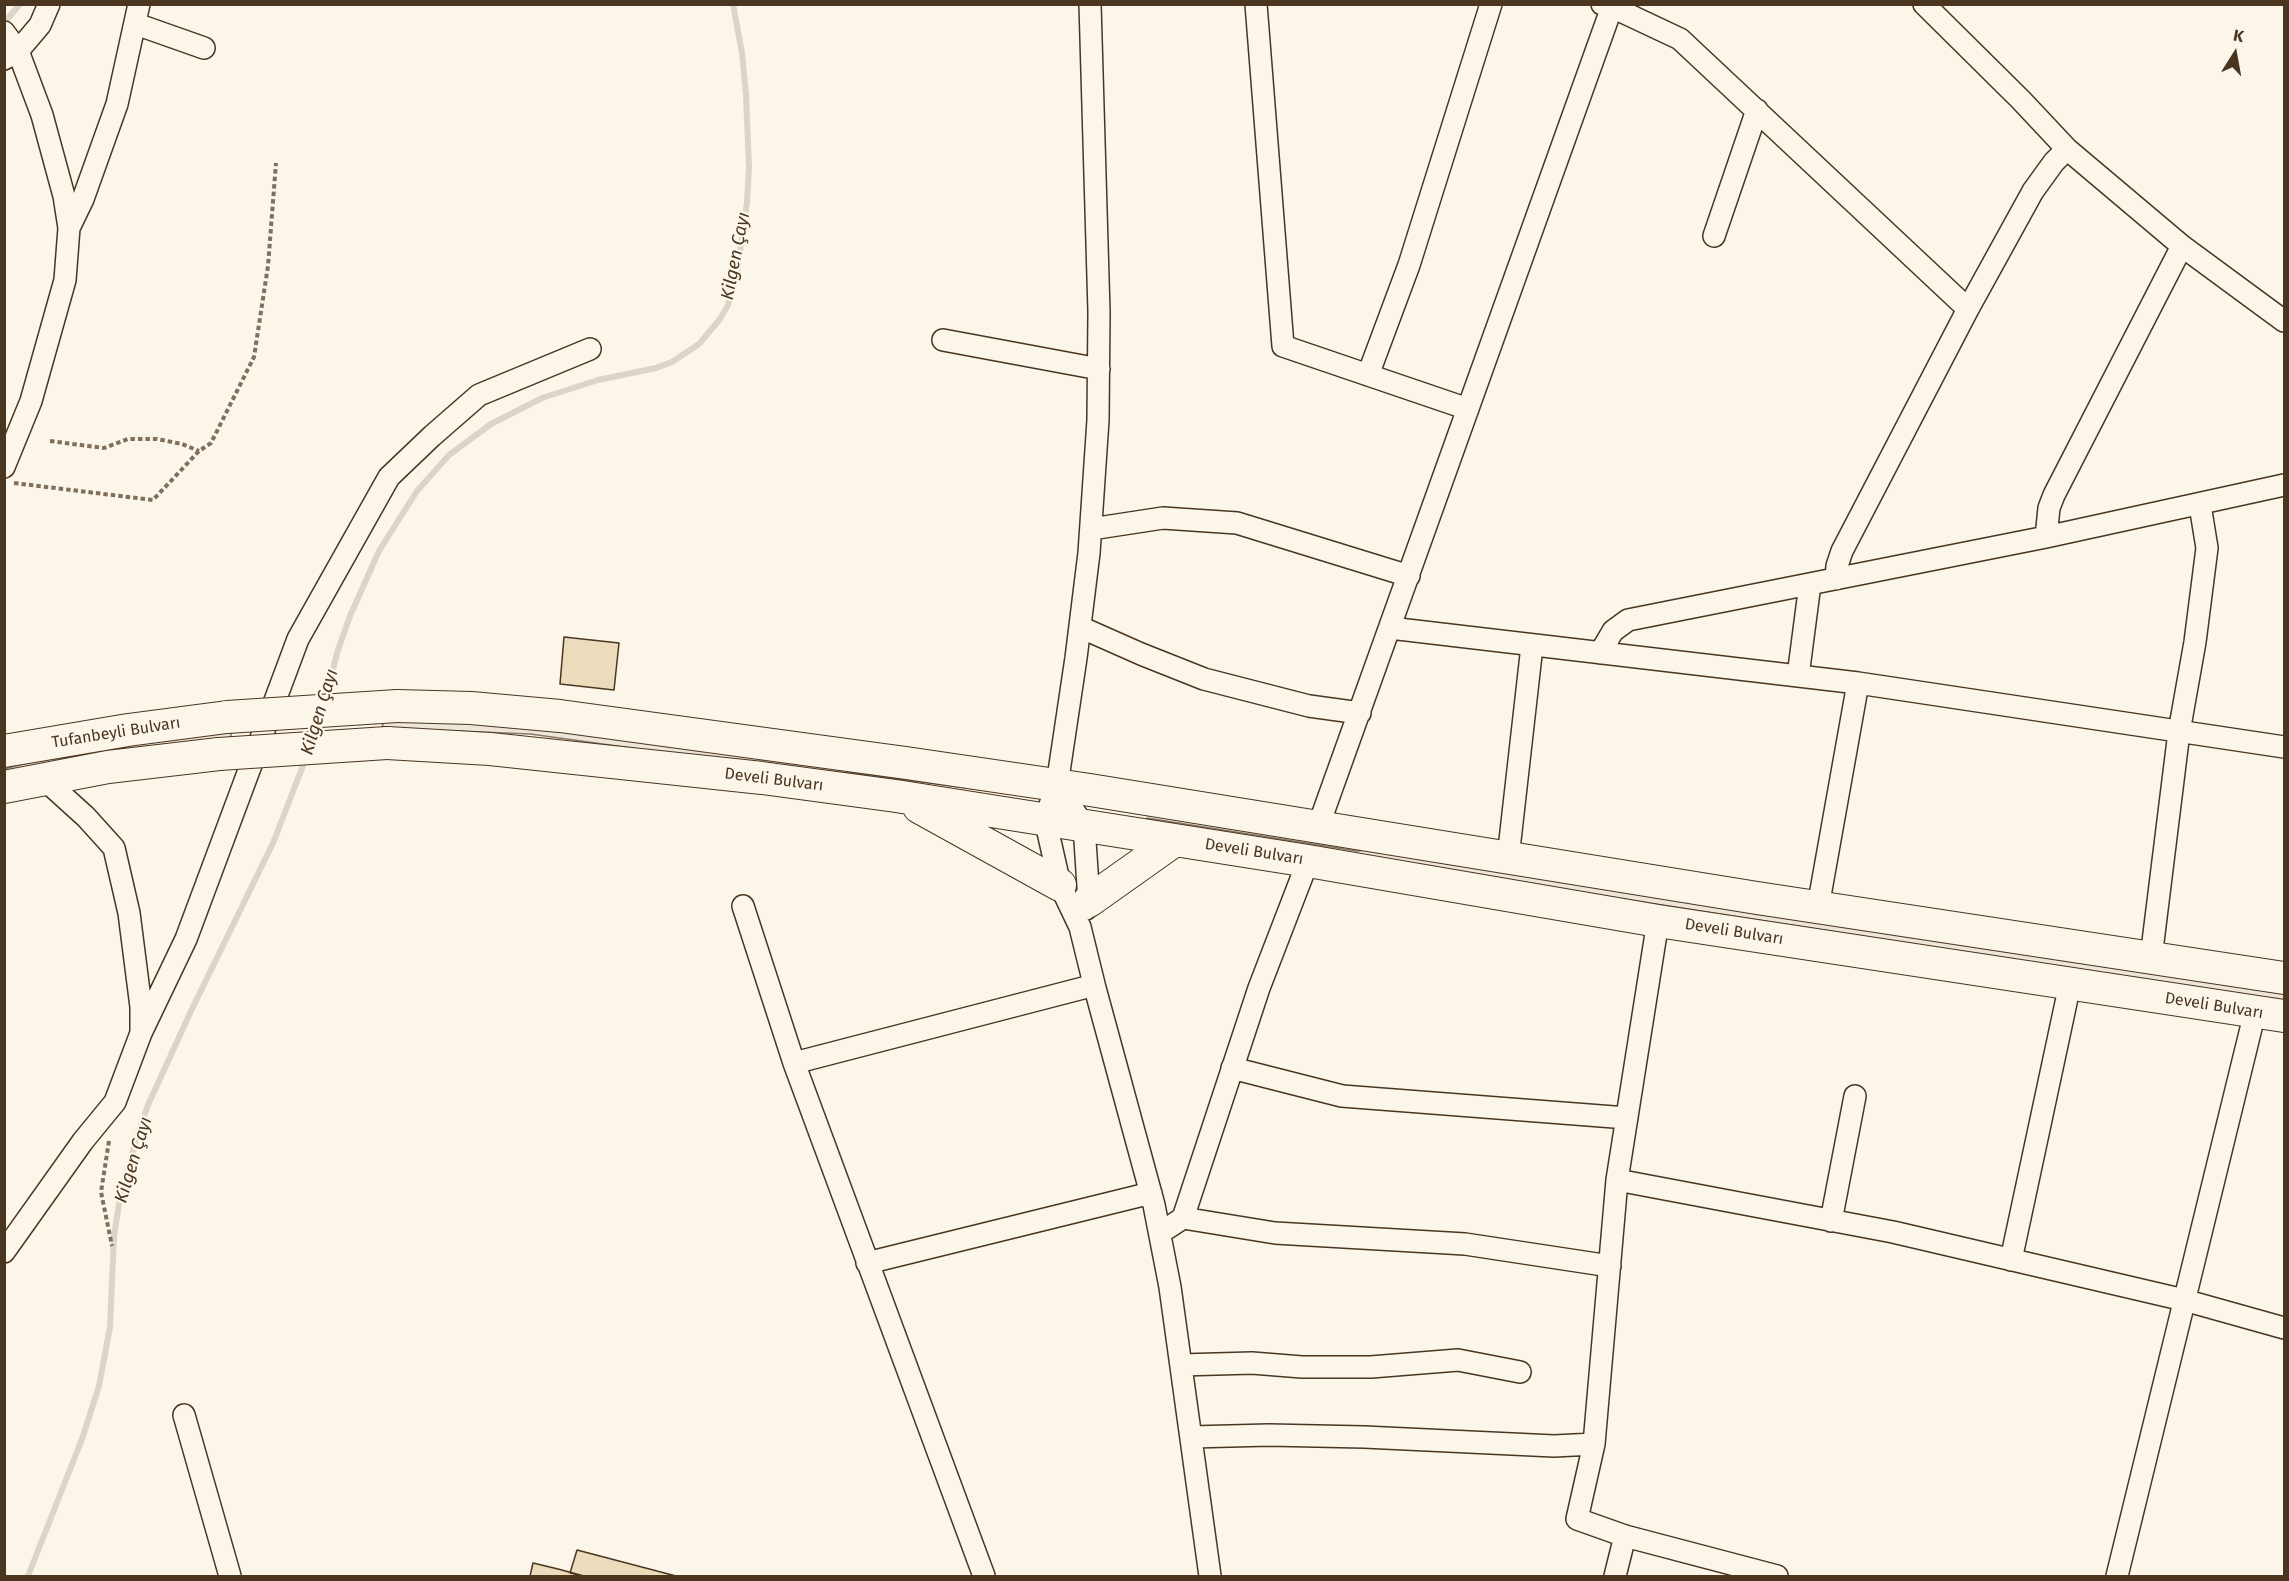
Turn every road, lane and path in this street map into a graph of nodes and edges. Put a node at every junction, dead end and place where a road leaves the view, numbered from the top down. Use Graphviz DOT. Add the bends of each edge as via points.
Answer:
graph roads {
  1 [pos="49,4"];
  2 [pos="1090,4"];
  3 [pos="1256,4"];
  4 [pos="1491,4"];
  5 [pos="1924,4"];
  6 [pos="1609,5"];
  7 [pos="137,14"];
  8 [pos="4,32"];
  9 [pos="204,48"];
  10 [pos="11,55"];
  11 [pos="1757,110"];
  12 [pos="2067,149"];
  13 [pos="276,163"];
  14 [pos="69,228"];
  15 [pos="1714,236"];
  16 [pos="2182,246"];
  17 [pos="1968,309"];
  18 [pos="2284,321"];
  19 [pos="943,340"];
  20 [pos="590,349"];
  21 [pos="1098,369"];
  22 [pos="1368,375"];
  23 [pos="1468,409"];
  24 [pos="50,441"];
  25 [pos="199,451"];
  26 [pos="4,467"];
  27 [pos="4,482"];
  28 [pos="2284,485"];
  29 [pos="2200,505"];
  30 [pos="1091,529"];
  31 [pos="2046,537"];
  32 [pos="1409,576"];
  33 [pos="1836,579"];
  34 [pos="1810,585"];
  35 [pos="1080,627"];
  36 [pos="1390,628"];
  37 [pos="1532,646"];
  38 [pos="1600,653"];
  39 [pos="1798,676"];
  40 [pos="1858,683"];
  41 [pos="1360,713"];
  42 [pos="227,717"];
  43 [pos="2179,732"];
  44 [pos="2284,747"];
  45 [pos="4,751"];
  46 [pos="219,754"];
  47 [pos="44,779"];
  48 [pos="1057,785"];
  49 [pos="4,787"];
  50 [pos="897,796"];
  51 [pos="1045,819"];
  52 [pos="1084,826"];
  53 [pos="1318,827"];
  54 [pos="1175,840"];
  55 [pos="1508,858"];
  56 [pos="1308,861"];
  57 [pos="1060,885"];
  58 [pos="742,906"];
  59 [pos="1818,907"];
  60 [pos="1085,914"];
  61 [pos="1658,921"];
  62 [pos="2151,958"];
  63 [pos="2284,978"];
  64 [pos="2070,984"];
  65 [pos="1095,988"];
  66 [pos="2270,1014"];
  67 [pos="141,1033"];
  68 [pos="794,1063"];
  69 [pos="1232,1068"];
  70 [pos="1855,1096"];
  71 [pos="115,1102"];
  72 [pos="1627,1118"];
  73 [pos="1617,1180"];
  74 [pos="1151,1193"];
  75 [pos="1183,1218"];
  76 [pos="1831,1221"];
  77 [pos="1160,1233"];
  78 [pos="112,1246"];
  79 [pos="4,1252"];
  80 [pos="2011,1260"];
  81 [pos="867,1263"];
  82 [pos="1610,1266"];
  83 [pos="2184,1300"];
  84 [pos="2284,1328"];
  85 [pos="1181,1365"];
  86 [pos="1520,1372"];
  87 [pos="184,1415"];
  88 [pos="1191,1437"];
  89 [pos="1594,1444"];
  90 [pos="1625,1536"];
  91 [pos="230,1576"];
  92 [pos="984,1576"];
  93 [pos="1210,1576"];
  94 [pos="1615,1576"];
  95 [pos="1777,1576"];
  96 [pos="2117,1576"];
  1 -- 10 [label="street" via="40,25"];
  2 -- 21 [label="street"];
  3 -- 22 [label="street" via="1283,346"];
  4 -- 22 [label="street" via="1409,264"];
  5 -- 12 [label="street"];
  6 -- 11 [label="street" via="1680,39"];
  6 -- 23 [label="street"];
  7 -- 9 [label="street"];
  7 -- 14 [label="street" via="117,104"];
  8 -- 10 [label="street"];
  10 -- 14 [label="street" via="42,115"];
  11 -- 15 [label="street"];
  11 -- 17 [label="street"];
  12 -- 16 [label="street"];
  12 -- 17 [label="street" via="2033,191"];
  13 -- 25 [label="path" via="268,266 255,357 211,443"];
  14 -- 26 [label="street" via="65,280 31,401"];
  16 -- 18 [label="street"];
  16 -- 31 [label="street" via="2054,495"];
  17 -- 33 [label="street" via="1842,552"];
  19 -- 21 [label="street"];
  20 -- 67 [label="street" via="478,395 389,477 298,639 186,939"];
  21 -- 30 [label="street"];
  22 -- 23 [label="street"];
  23 -- 32 [label="street"];
  24 -- 25 [label="path" via="104,448 128,439 157,439"];
  25 -- 27 [label="path" via="153,500"];
  28 -- 29 [label="street"];
  29 -- 31 [label="street"];
  29 -- 43 [label="street" via="2207,548"];
  30 -- 32 [label="street" via="1163,518 1237,523"];
  30 -- 35 [label="street"];
  31 -- 33 [label="street"];
  32 -- 36 [label="street"];
  33 -- 34 [label="street"];
  34 -- 38 [label="street" via="1628,621 1613,632"];
  34 -- 39 [label="street"];
  35 -- 41 [label="street" via="1204,679 1309,706"];
  35 -- 48 [label="street"];
  36 -- 37 [label="street"];
  36 -- 41 [label="street"];
  37 -- 38 [label="street"];
  37 -- 55 [label="street"];
  38 -- 39 [label="street"];
  39 -- 40 [label="street"];
  40 -- 43 [label="street"];
  40 -- 59 [label="street"];
  41 -- 53 [label="street"];
  42 -- 45 [label="highway, Tufanbeyli Bulvarı"];
  42 -- 48 [label="highway, Develi Bulvarı, bridge" via="397,706 471,708 560,716"];
  43 -- 44 [label="street"];
  43 -- 62 [label="street"];
  46 -- 47 [label="highway, Tufanbeyli Bulvarı"];
  46 -- 50 [label="highway, Develi Bulvarı, bridge" via="387,743 501,750"];
  47 -- 49 [label="highway, Tufanbeyli Bulvarı"];
  47 -- 67 [label="street" via="114,848 129,913"];
  48 -- 51 [label="street"];
  48 -- 52 [label="street"];
  48 -- 53 [label="highway, Develi Bulvarı"];
  50 -- 51 [label="highway, Develi Bulvarı"];
  50 -- 57 [label="highway"];
  51 -- 52 [label="highway, Develi Bulvarı"];
  51 -- 57 [label="street"];
  52 -- 54 [label="highway, Develi Bulvarı"];
  52 -- 60 [label="street"];
  53 -- 55 [label="highway, Develi Bulvarı"];
  54 -- 56 [label="highway, Develi Bulvarı"];
  54 -- 60 [label="highway"];
  55 -- 59 [label="highway, Develi Bulvarı"];
  56 -- 61 [label="highway, Develi Bulvarı"];
  56 -- 69 [label="street"];
  57 -- 60 [label="street"];
  58 -- 68 [label="street"];
  59 -- 62 [label="highway, Develi Bulvarı"];
  60 -- 65 [label="street"];
  61 -- 64 [label="highway, Develi Bulvarı"];
  61 -- 72 [label="street"];
  62 -- 63 [label="highway, Develi Bulvarı"];
  64 -- 66 [label="highway, Develi Bulvarı"];
  64 -- 80 [label="street"];
  65 -- 68 [label="street" via="1086,987"];
  65 -- 74 [label="street"];
  66 -- 83 [label="street"];
  67 -- 71 [label="street"];
  68 -- 81 [label="street"];
  69 -- 72 [label="street" via="1342,1096"];
  69 -- 75 [label="street"];
  70 -- 76 [label="street"];
  71 -- 78 [label="path" via="101,1192"];
  71 -- 79 [label="street"];
  72 -- 73 [label="street"];
  73 -- 76 [label="street"];
  73 -- 82 [label="street"];
  74 -- 77 [label="street"];
  74 -- 81 [label="street"];
  75 -- 77 [label="street"];
  75 -- 82 [label="street" via="1275,1233 1465,1244"];
  76 -- 80 [label="street"];
  77 -- 85 [label="street"];
  80 -- 83 [label="street"];
  81 -- 92 [label="street"];
  82 -- 89 [label="street"];
  83 -- 84 [label="street"];
  83 -- 96 [label="street"];
  85 -- 86 [label="street" via="1371,1367 1458,1360"];
  85 -- 88 [label="street"];
  87 -- 91 [label="street"];
  88 -- 89 [label="street" via="1364,1437 1554,1446"];
  88 -- 93 [label="street"];
  89 -- 90 [label="street" via="1577,1519"];
  90 -- 94 [label="street"];
  90 -- 95 [label="street"];
}
